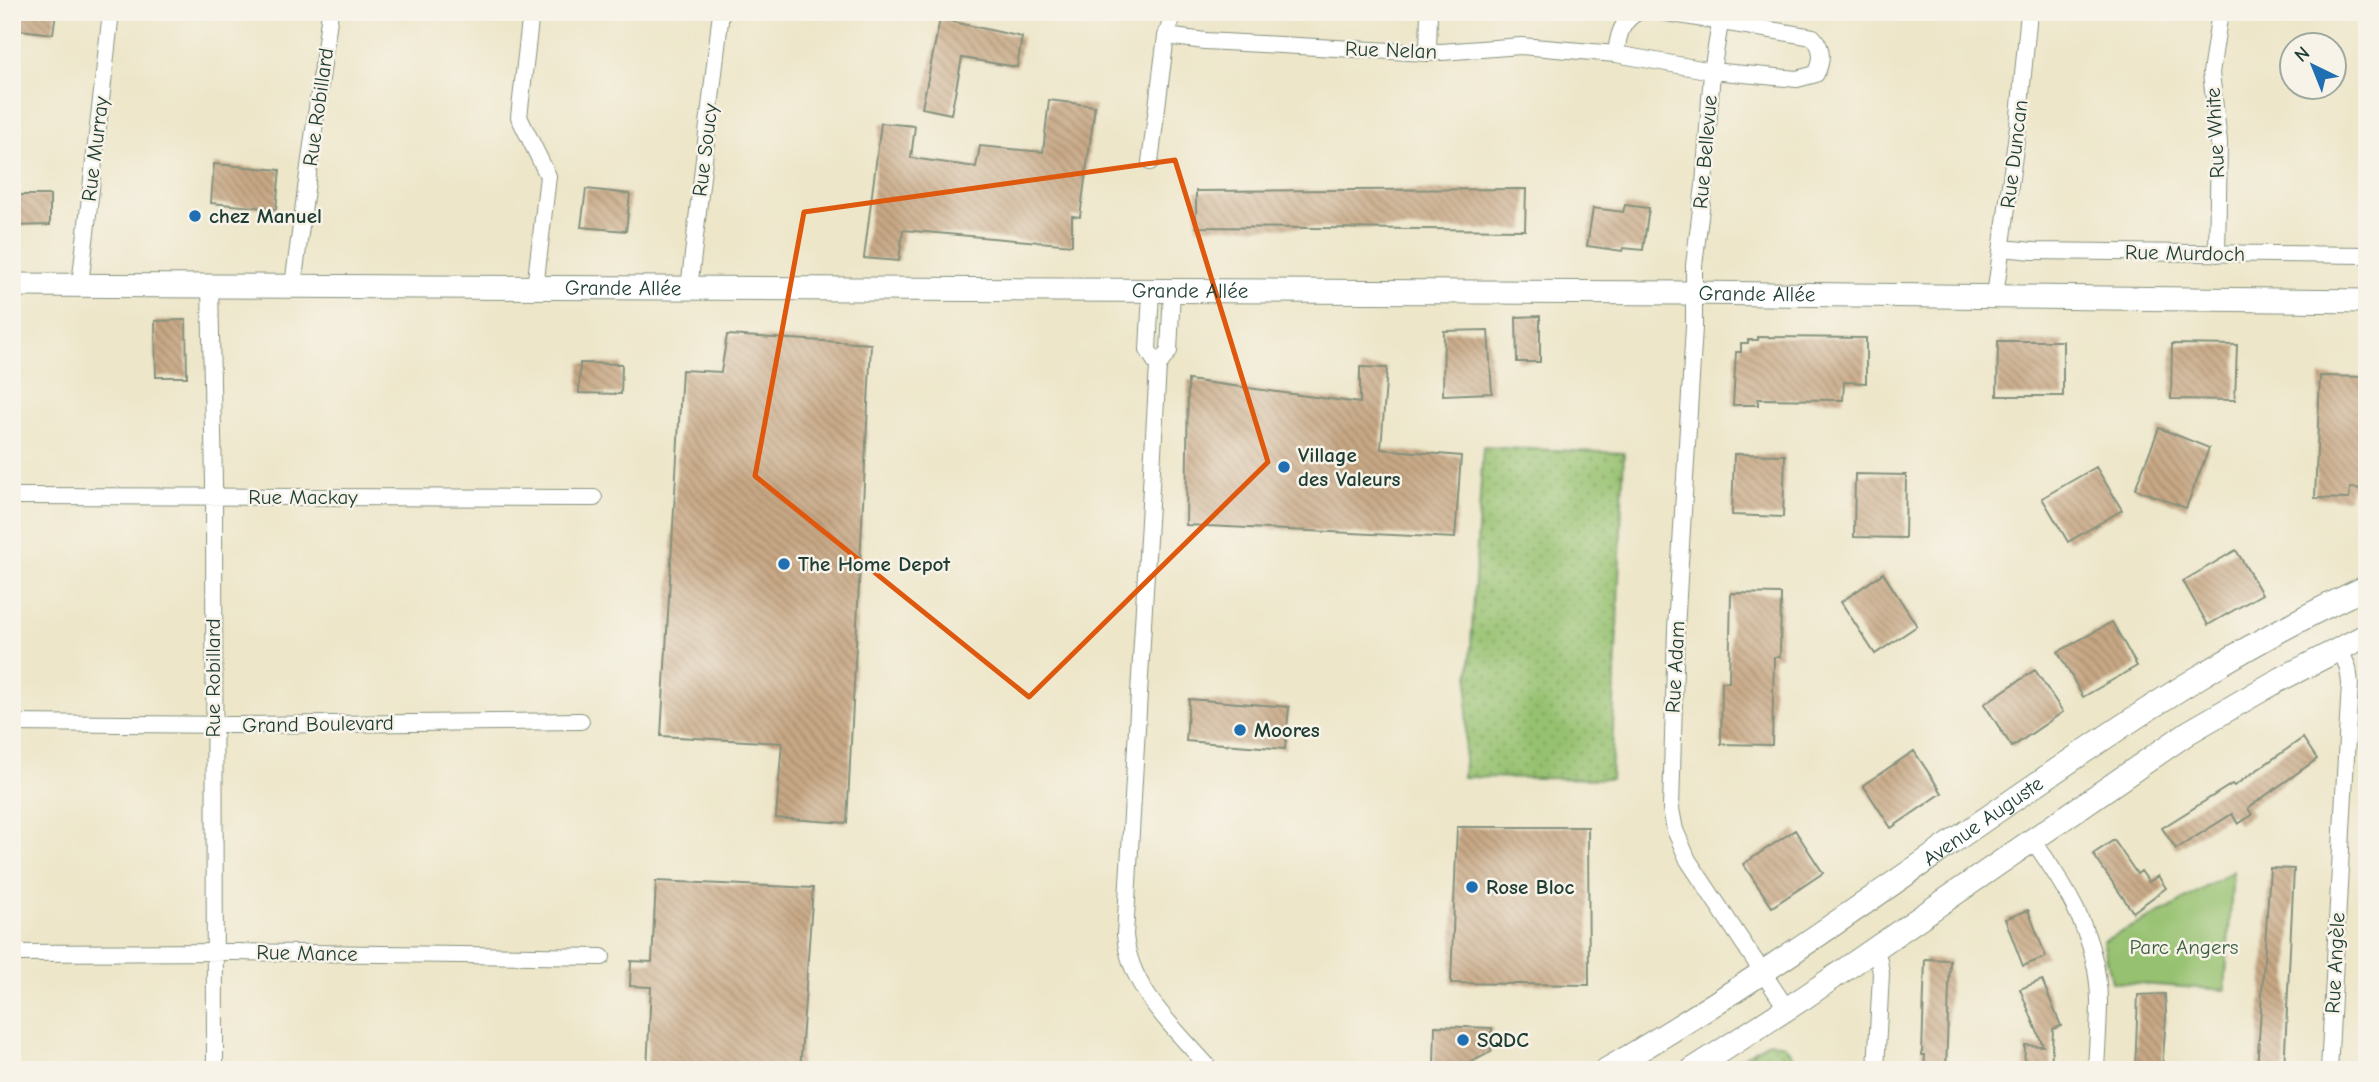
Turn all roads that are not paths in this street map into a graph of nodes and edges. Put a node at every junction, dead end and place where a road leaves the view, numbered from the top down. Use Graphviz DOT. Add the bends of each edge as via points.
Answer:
graph roads {
  1 [pos="111,12"];
  2 [pos="330,12"];
  3 [pos="531,12"];
  4 [pos="721,12"];
  5 [pos="1174,12"];
  6 [pos="1429,12"];
  7 [pos="1638,12"];
  8 [pos="1661,12"];
  9 [pos="2029,12"];
  10 [pos="2220,12"];
  11 [pos="1721,18"];
  12 [pos="1166,36"];
  13 [pos="1428,52"];
  14 [pos="1616,54"];
  15 [pos="1712,71"];
  16 [pos="1150,162"];
  17 [pos="2002,248"];
  18 [pos="2217,254"];
  19 [pos="2367,255"];
  20 [pos="12,285"];
  21 [pos="80,285"];
  22 [pos="293,285"];
  23 [pos="209,286"];
  24 [pos="535,288"];
  25 [pos="689,289"];
  26 [pos="1161,292"];
  27 [pos="1693,293"];
  28 [pos="1995,296"];
  29 [pos="2367,301"];
  30 [pos="12,496"];
  31 [pos="213,496"];
  32 [pos="594,498"];
  33 [pos="2367,587"];
  34 [pos="2367,635"];
  35 [pos="2340,649"];
  36 [pos="581,721"];
  37 [pos="12,723"];
  38 [pos="213,725"];
  39 [pos="2032,839"];
  40 [pos="1874,949"];
  41 [pos="214,952"];
  42 [pos="12,953"];
  43 [pos="602,957"];
  44 [pos="1763,972"];
  45 [pos="1787,1009"];
  46 [pos="215,1070"];
  47 [pos="1211,1070"];
  48 [pos="1606,1070"];
  49 [pos="1692,1070"];
  50 [pos="1876,1070"];
  51 [pos="2096,1070"];
  52 [pos="2329,1070"];
  1 -- 21 [label="street, Rue Murray"];
  2 -- 22 [label="street, Rue Robillard"];
  3 -- 24 [label="street" via="519,117 548,176"];
  4 -- 25 [label="street, Rue Soucy"];
  5 -- 12 [label="street"];
  6 -- 13 [label="street"];
  7 -- 14 [label="street" via="1623,25"];
  8 -- 11 [label="street, Rue Nelan"];
  9 -- 17 [label="street, Rue Duncan"];
  10 -- 18 [label="street, Rue White" via="2211,73 2219,142"];
  11 -- 15 [label="street, Rue Bellevue"];
  11 -- 15 [label="street, Rue Nelan" via="1813,37 1819,44 1820,66 1816,74 1797,79"];
  12 -- 13 [label="street, Rue Nelan"];
  12 -- 16 [label="street"];
  13 -- 14 [label="street, Rue Nelan" via="1521,47"];
  14 -- 15 [label="street, Rue Nelan"];
  15 -- 27 [label="street, Rue Bellevue"];
  17 -- 18 [label="street, Rue Murdoch"];
  17 -- 28 [label="street, Rue Duncan"];
  18 -- 19 [label="street, Rue Murdoch"];
  20 -- 21 [label="main road, Grande Allée"];
  21 -- 23 [label="main road, Grande Allée"];
  22 -- 23 [label="main road, Grande Allée"];
  22 -- 24 [label="main road, Grande Allée"];
  23 -- 31 [label="street, Rue Robillard"];
  24 -- 25 [label="main road, Grande Allée"];
  25 -- 26 [label="main road, Grande Allée"];
  26 -- 27 [label="main road, Grande Allée"];
  26 -- 47 [label="street" via="1169,351 1158,366 1126,942 1141,988"];
  27 -- 28 [label="main road, Grande Allée"];
  27 -- 44 [label="street, Rue Adam" via="1671,808 1688,860"];
  28 -- 29 [label="main road, Grande Allée"];
  30 -- 31 [label="street, Rue Mackay"];
  31 -- 32 [label="street, Rue Mackay"];
  31 -- 38 [label="street, Rue Robillard"];
  33 -- 44 [label="main road, Avenue Auguste" via="2279,630 2161,699"];
  34 -- 35 [label="main road, Avenue Auguste"];
  35 -- 39 [label="main road, Avenue Auguste" via="2189,732"];
  35 -- 52 [label="street, Rue Angèle" via="2350,683"];
  36 -- 38 [label="street, Grand Boulevard"];
  37 -- 38 [label="street, Grand Boulevard"];
  38 -- 41 [label="street, Rue Robillard"];
  39 -- 40 [label="main road, Avenue Auguste"];
  39 -- 51 [label="street" via="2067,890 2090,943 2099,999"];
  40 -- 45 [label="main road, Avenue Auguste"];
  40 -- 50 [label="street" via="1881,974"];
  41 -- 42 [label="street, Rue Mance"];
  41 -- 43 [label="street, Rue Mance"];
  41 -- 46 [label="street, Rue Robillard"];
  44 -- 45 [label="street, Rue Adam"];
  44 -- 48 [label="main road, Avenue Auguste"];
  45 -- 49 [label="main road, Avenue Auguste"];
}
